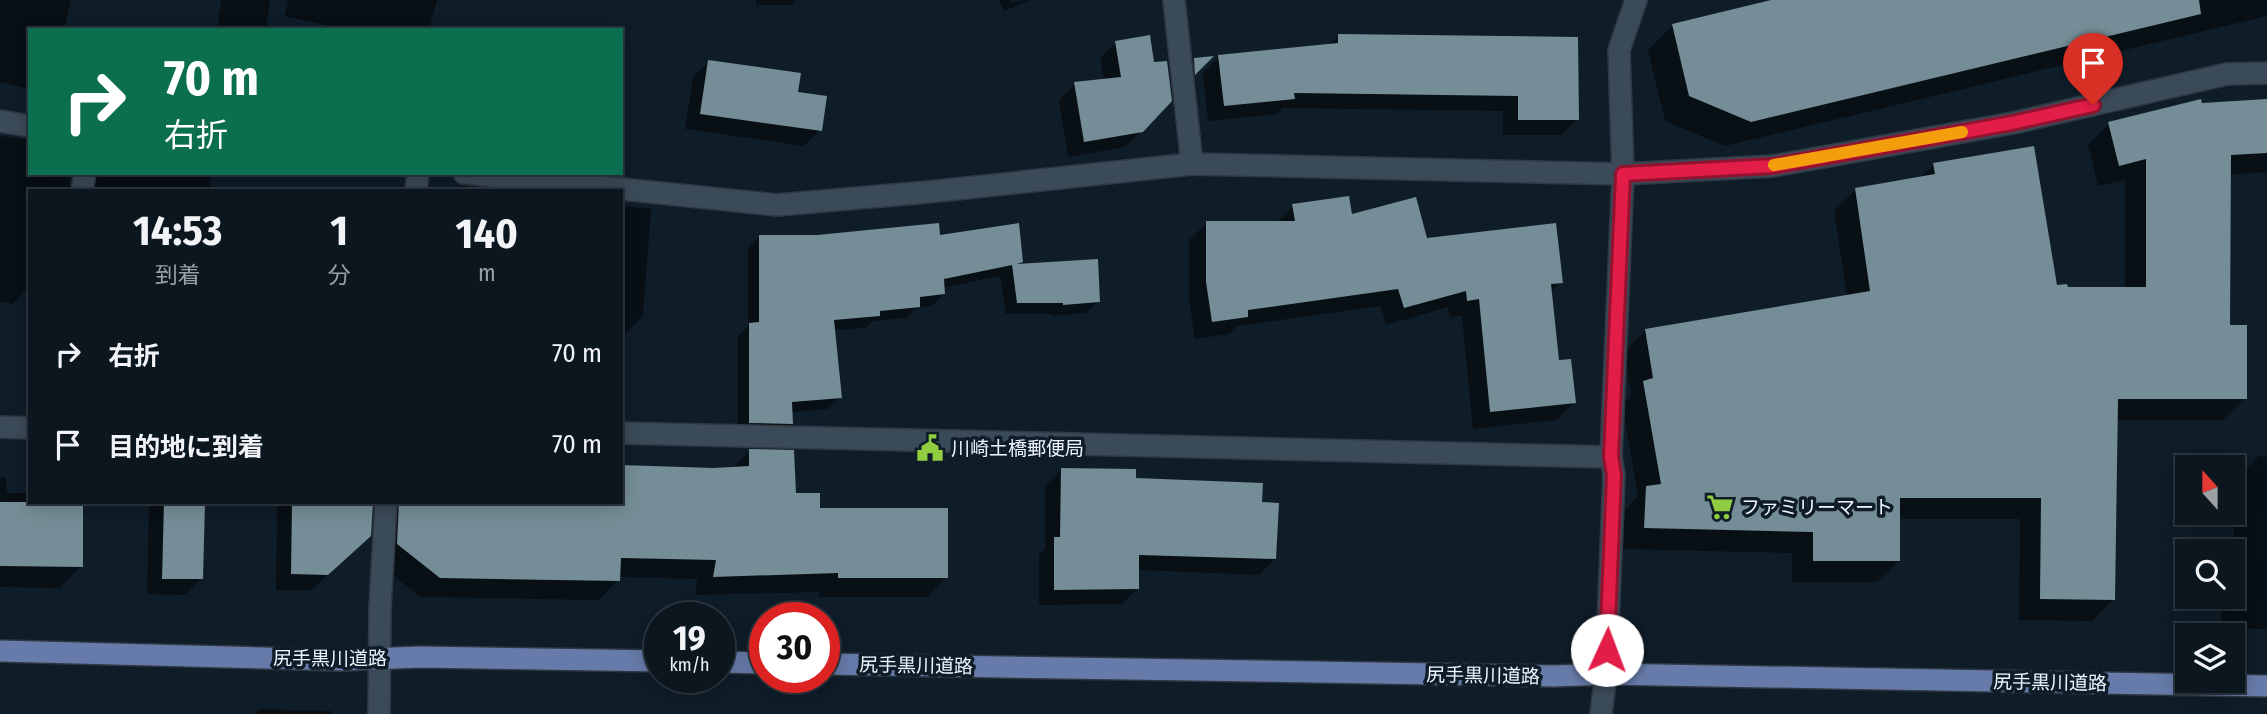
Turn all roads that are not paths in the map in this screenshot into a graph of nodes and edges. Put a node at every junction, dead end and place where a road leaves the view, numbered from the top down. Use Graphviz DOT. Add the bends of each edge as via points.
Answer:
graph roads {
  1 [pos="1174,0"];
  2 [pos="1636,0"];
  3 [pos="2267,73"];
  4 [pos="0,121"];
  5 [pos="28,126"];
  6 [pos="1192,164"];
  7 [pos="1623,174"];
  8 [pos="484,175"];
  9 [pos="620,189"];
  10 [pos="623,189"];
  11 [pos="0,427"];
  12 [pos="28,428"];
  13 [pos="623,433"];
  14 [pos="1611,457"];
  15 [pos="386,504"];
  16 [pos="0,652"];
  17 [pos="379,658"];
  18 [pos="644,661"];
  19 [pos="840,664"];
  20 [pos="1606,674"];
  21 [pos="2267,686"];
  22 [pos="379,714"];
  23 [pos="1601,714"];
  1 -- 6 [label="street"];
  2 -- 7 [label="street" via="1619,50"];
  3 -- 7 [label="street" via="2227,74 2012,123 1773,166"];
  4 -- 5 [label="street"];
  6 -- 7 [label="street"];
  6 -- 10 [label="street" via="777,205"];
  7 -- 14 [label="street"];
  8 -- 9 [label="street"];
  11 -- 12 [label="street"];
  13 -- 14 [label="street"];
  14 -- 20 [label="street"];
  15 -- 17 [label="street"];
  16 -- 17 [label="main road, 尻手黒川道路"];
  17 -- 18 [label="main road, 尻手黒川道路"];
  17 -- 22 [label="street"];
  19 -- 20 [label="main road, 尻手黒川道路"];
  20 -- 21 [label="main road, 尻手黒川道路"];
  20 -- 23 [label="street"];
}
